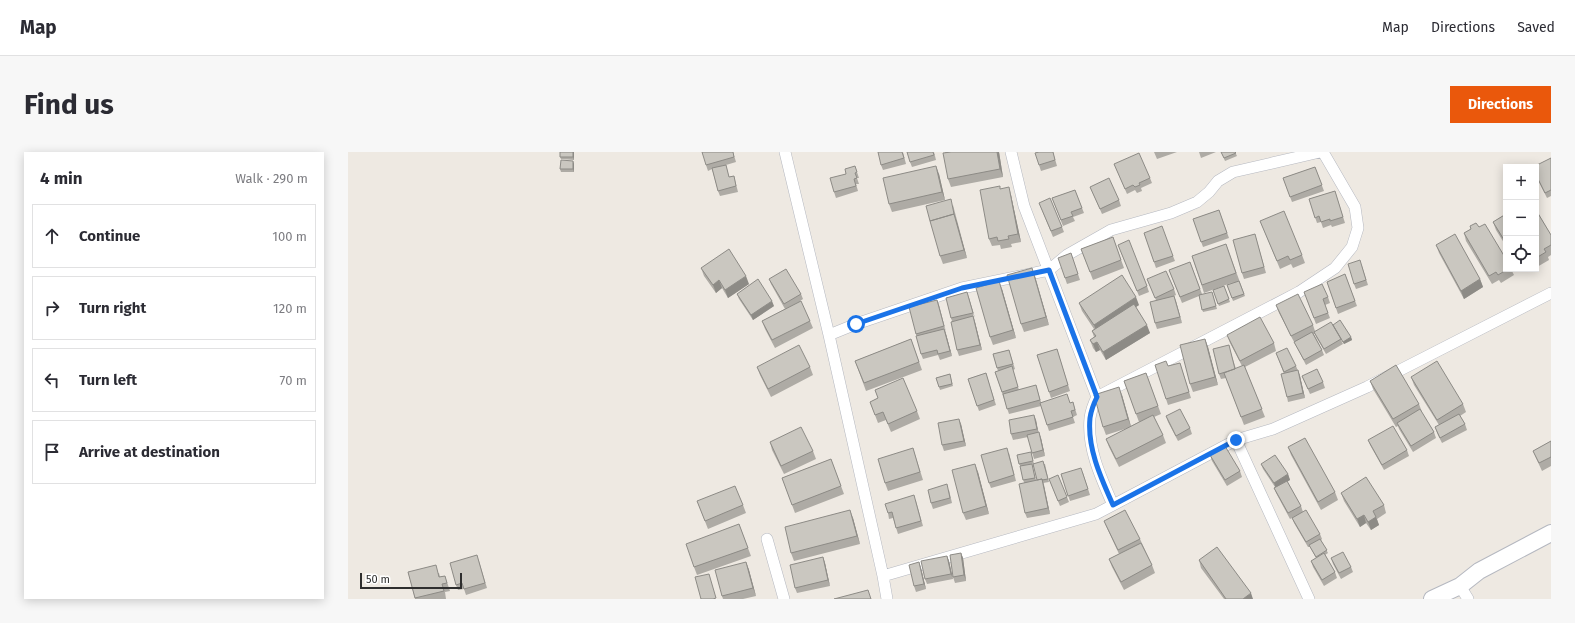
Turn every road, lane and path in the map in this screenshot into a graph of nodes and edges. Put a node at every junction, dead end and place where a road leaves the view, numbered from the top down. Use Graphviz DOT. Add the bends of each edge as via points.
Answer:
graph roads {
  1 [pos="785,152"];
  2 [pos="1011,152"];
  3 [pos="1321,152"];
  4 [pos="1049,270"];
  5 [pos="1551,293"];
  6 [pos="829,335"];
  7 [pos="1097,397"];
  8 [pos="1236,440"];
  9 [pos="1113,505"];
  10 [pos="1551,532"];
  11 [pos="766,538"];
  12 [pos="883,576"];
  13 [pos="1464,592"];
  14 [pos="784,599"];
  15 [pos="887,599"];
  16 [pos="1309,599"];
  17 [pos="1432,599"];
  1 -- 6 [label="street"];
  2 -- 4 [label="street" via="1024,206"];
  3 -- 4 [label="street" via="1232,172 1218,181 1197,202 1171,213 1111,230 1067,255"];
  3 -- 7 [label="street" via="1355,206 1358,228 1352,247 1335,268 1299,292"];
  4 -- 6 [label="street" via="962,288"];
  4 -- 7 [label="street"];
  5 -- 8 [label="street" via="1368,387 1272,429"];
  6 -- 12 [label="street"];
  7 -- 9 [label="street" via="1090,416 1089,435 1097,468"];
  8 -- 9 [label="street"];
  8 -- 16 [label="street"];
  9 -- 12 [label="street" via="1096,514"];
  10 -- 13 [label="main road" via="1479,572"];
  11 -- 14 [label="street"];
  12 -- 15 [label="street"];
  13 -- 17 [label="main road"];
}
